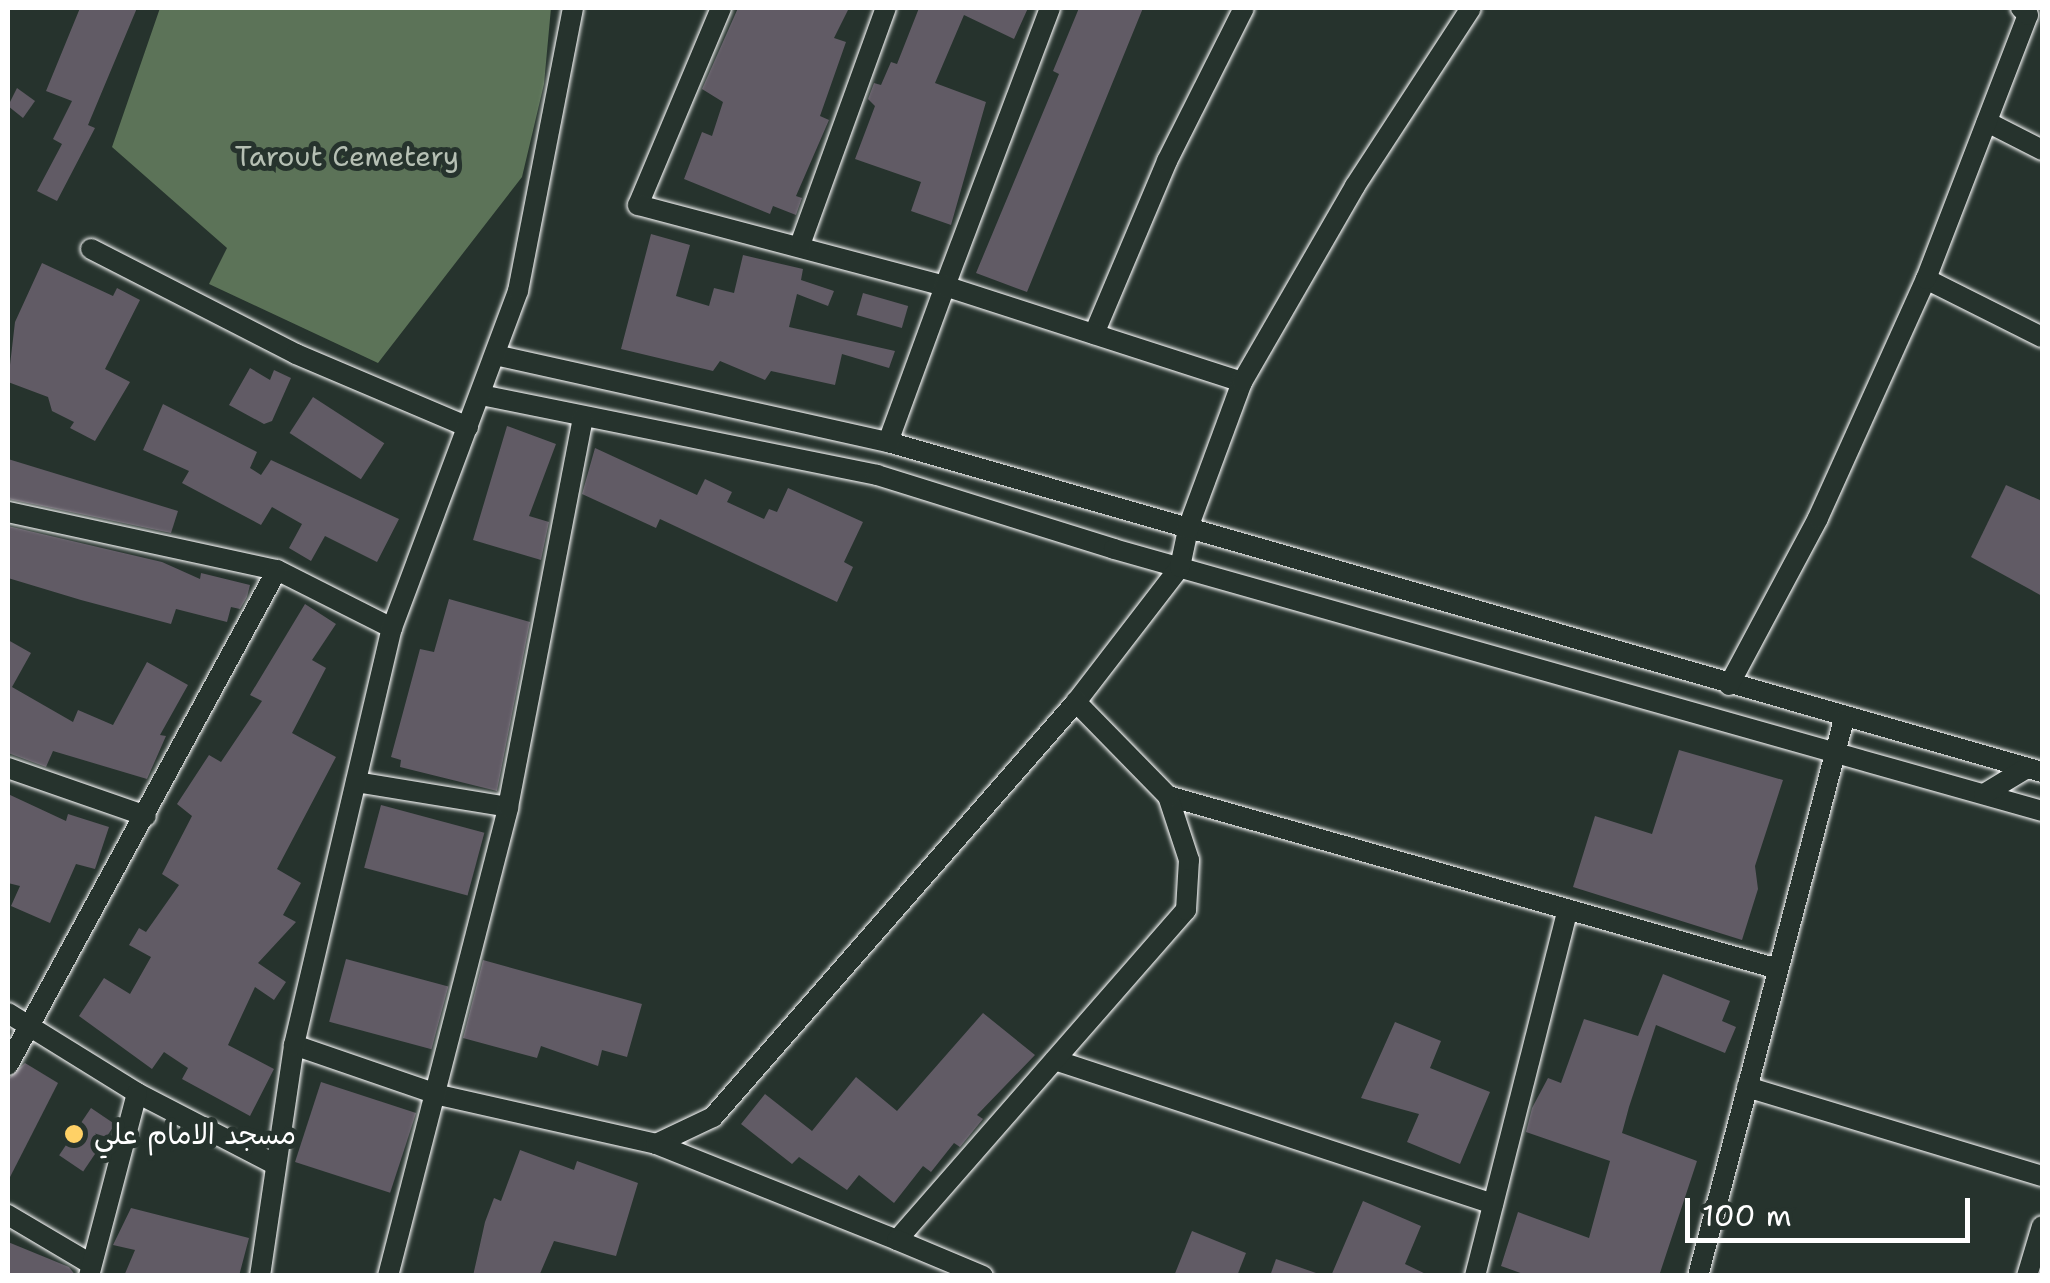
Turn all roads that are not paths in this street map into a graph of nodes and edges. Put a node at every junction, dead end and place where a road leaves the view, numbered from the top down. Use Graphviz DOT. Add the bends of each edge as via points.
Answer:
graph roads {
  1 [pos="573,8"];
  2 [pos="721,8"];
  3 [pos="886,8"];
  4 [pos="1050,8"];
  5 [pos="1244,8"];
  6 [pos="1471,8"];
  7 [pos="2021,8"];
  8 [pos="1987,122"];
  9 [pos="2042,150"];
  10 [pos="800,245"];
  11 [pos="91,249"];
  12 [pos="1926,279"];
  13 [pos="945,286"];
  14 [pos="1094,334"];
  15 [pos="2042,337"];
  16 [pos="495,355"];
  17 [pos="1242,382"];
  18 [pos="480,395"];
  19 [pos="583,418"];
  20 [pos="468,427"];
  21 [pos="888,442"];
  22 [pos="8,512"];
  23 [pos="1188,528"];
  24 [pos="1180,568"];
  25 [pos="277,570"];
  26 [pos="392,628"];
  27 [pos="1730,686"];
  28 [pos="1076,702"];
  29 [pos="1844,719"];
  30 [pos="1835,751"];
  31 [pos="8,768"];
  32 [pos="2035,770"];
  33 [pos="356,782"];
  34 [pos="1984,794"];
  35 [pos="1168,796"];
  36 [pos="508,807"];
  37 [pos="2042,811"];
  38 [pos="146,816"];
  39 [pos="1568,912"];
  40 [pos="1778,968"];
  41 [pos="8,1013"];
  42 [pos="32,1030"];
  43 [pos="294,1045"];
  44 [pos="1055,1060"];
  45 [pos="8,1065"];
  46 [pos="1748,1088"];
  47 [pos="136,1093"];
  48 [pos="439,1094"];
  49 [pos="656,1144"];
  50 [pos="274,1164"];
  51 [pos="2042,1176"];
  52 [pos="1493,1204"];
  53 [pos="8,1215"];
  54 [pos="2042,1226"];
  55 [pos="897,1240"];
  56 [pos="90,1270"];
  57 [pos="260,1276"];
  58 [pos="388,1276"];
  59 [pos="983,1276"];
  60 [pos="1474,1276"];
  61 [pos="1698,1276"];
  62 [pos="2027,1276"];
  1 -- 16 [label="street" via="518,291"];
  2 -- 10 [label="street" via="638,206"];
  3 -- 10 [label="street"];
  4 -- 13 [label="street"];
  5 -- 14 [label="street" via="1167,161"];
  6 -- 17 [label="street" via="1356,186"];
  7 -- 8 [label="street" via="2028,15"];
  8 -- 9 [label="street"];
  8 -- 12 [label="street"];
  10 -- 13 [label="street"];
  11 -- 20 [label="street" via="296,354"];
  12 -- 15 [label="street"];
  12 -- 27 [label="street" via="1818,518"];
  13 -- 14 [label="street"];
  13 -- 21 [label="street"];
  14 -- 17 [label="street"];
  16 -- 18 [label="street"];
  16 -- 21 [label="street"];
  17 -- 23 [label="street"];
  18 -- 19 [label="street"];
  18 -- 20 [label="street"];
  19 -- 24 [label="street" via="877,475"];
  19 -- 36 [label="street"];
  20 -- 26 [label="street"];
  21 -- 23 [label="street"];
  22 -- 25 [label="street"];
  23 -- 24 [label="street"];
  23 -- 27 [label="street"];
  24 -- 28 [label="street"];
  24 -- 30 [label="street"];
  25 -- 26 [label="street"];
  25 -- 38 [label="street"];
  26 -- 33 [label="street"];
  27 -- 29 [label="street"];
  28 -- 35 [label="street"];
  28 -- 49 [label="street" via="713,1118"];
  29 -- 30 [label="street"];
  29 -- 32 [label="street"];
  30 -- 34 [label="street"];
  30 -- 40 [label="street"];
  31 -- 38 [label="street"];
  32 -- 34 [label="street"];
  33 -- 36 [label="street"];
  33 -- 43 [label="street"];
  34 -- 37 [label="street"];
  35 -- 39 [label="street"];
  35 -- 44 [label="street" via="1189,860 1186,910"];
  36 -- 48 [label="street"];
  38 -- 42 [label="street"];
  39 -- 40 [label="street"];
  39 -- 52 [label="street"];
  40 -- 46 [label="street"];
  41 -- 42 [label="street"];
  42 -- 45 [label="street"];
  42 -- 47 [label="street"];
  43 -- 48 [label="street"];
  43 -- 50 [label="street"];
  44 -- 52 [label="street"];
  44 -- 55 [label="street"];
  46 -- 51 [label="street"];
  46 -- 61 [label="street"];
  47 -- 50 [label="street"];
  47 -- 56 [label="street"];
  48 -- 49 [label="street"];
  48 -- 58 [label="street"];
  49 -- 55 [label="street"];
  50 -- 57 [label="street"];
  52 -- 60 [label="street"];
  53 -- 56 [label="street"];
  54 -- 62 [label="street"];
  55 -- 59 [label="street"];
}
